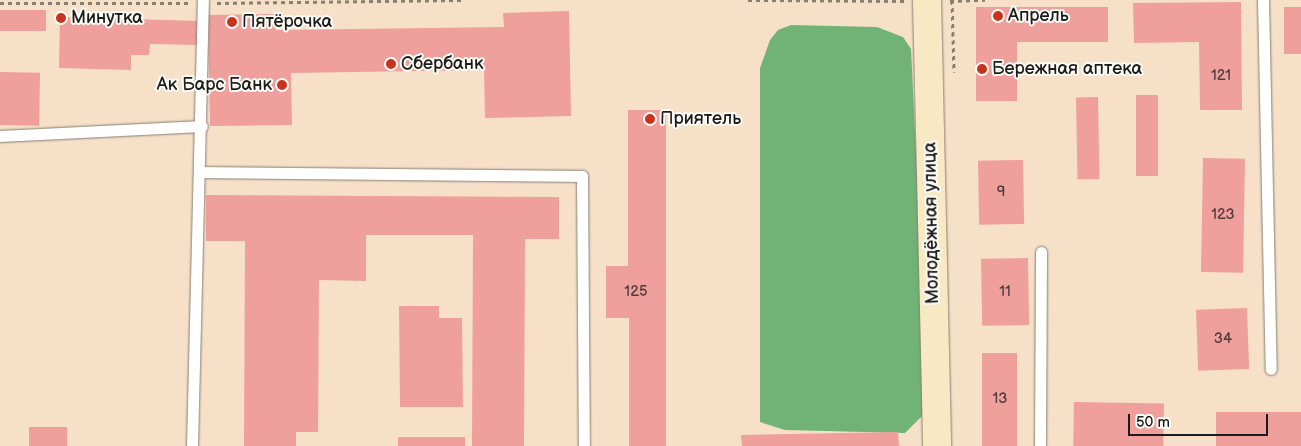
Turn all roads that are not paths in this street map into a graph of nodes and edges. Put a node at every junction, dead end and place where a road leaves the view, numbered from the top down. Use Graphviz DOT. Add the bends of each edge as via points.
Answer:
graph roads {
  1 [pos="927,0"];
  2 [pos="1263,0"];
  3 [pos="204,1"];
  4 [pos="202,126"];
  5 [pos="0,136"];
  6 [pos="201,172"];
  7 [pos="1041,252"];
  8 [pos="1271,369"];
  9 [pos="192,446"];
  10 [pos="584,446"];
  11 [pos="937,446"];
  12 [pos="1040,446"];
  1 -- 11 [label="main road, Молодёжная улица"];
  2 -- 8 [label="lane"];
  3 -- 4 [label="lane"];
  4 -- 5 [label="lane"];
  4 -- 6 [label="lane"];
  6 -- 9 [label="lane"];
  6 -- 10 [label="lane" via="582,176"];
  7 -- 12 [label="lane"];
}
